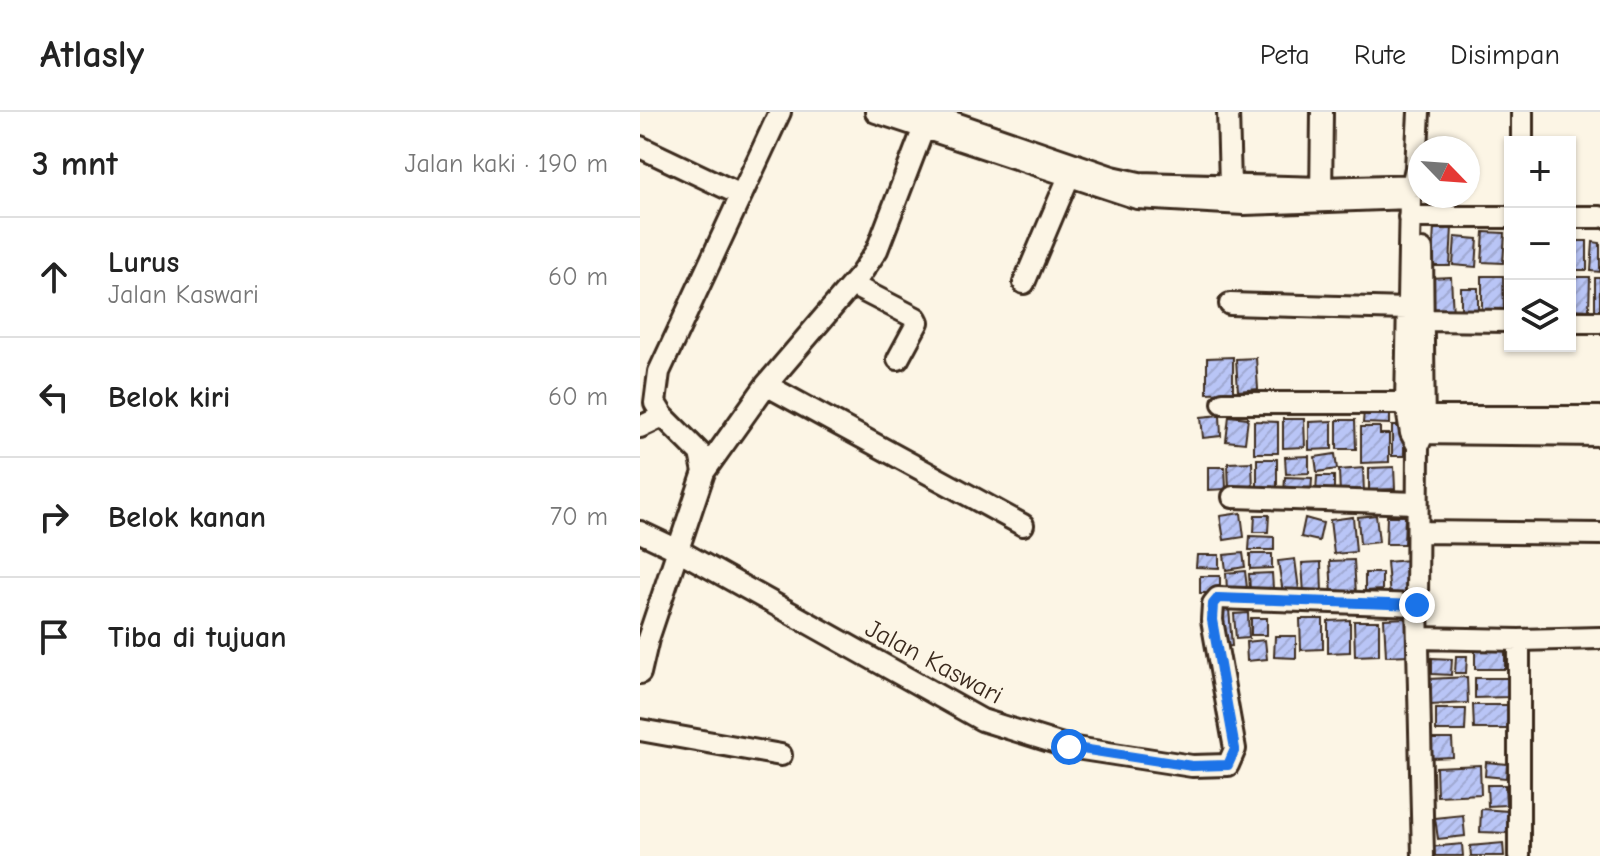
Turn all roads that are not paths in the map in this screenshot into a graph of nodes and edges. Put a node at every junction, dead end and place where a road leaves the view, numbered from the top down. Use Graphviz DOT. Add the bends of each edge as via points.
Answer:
graph roads {
  1 [pos="780,112"];
  2 [pos="876,112"];
  3 [pos="1228,112"];
  4 [pos="1322,112"];
  5 [pos="1419,112"];
  6 [pos="1522,112"];
  7 [pos="926,118"];
  8 [pos="1418,136"];
  9 [pos="1522,136"];
  10 [pos="640,147"];
  11 [pos="1072,170"];
  12 [pos="1230,185"];
  13 [pos="1138,191"];
  14 [pos="1408,193"];
  15 [pos="741,195"];
  16 [pos="1322,195"];
  17 [pos="1417,208"];
  18 [pos="1475,208"];
  19 [pos="1504,215"];
  20 [pos="1576,217"];
  21 [pos="1600,217"];
  22 [pos="1024,283"];
  23 [pos="852,285"];
  24 [pos="1230,304"];
  25 [pos="1414,315"];
  26 [pos="1504,321"];
  27 [pos="1576,322"];
  28 [pos="1600,322"];
  29 [pos="898,359"];
  30 [pos="766,385"];
  31 [pos="1223,403"];
  32 [pos="663,416"];
  33 [pos="1600,417"];
  34 [pos="1415,425"];
  35 [pos="640,427"];
  36 [pos="1600,435"];
  37 [pos="704,472"];
  38 [pos="1233,497"];
  39 [pos="1417,503"];
  40 [pos="1023,525"];
  41 [pos="640,532"];
  42 [pos="1419,532"];
  43 [pos="1600,534"];
  44 [pos="678,550"];
  45 [pos="1417,605"];
  46 [pos="1418,638"];
  47 [pos="1600,638"];
  48 [pos="1519,640"];
  49 [pos="640,673"];
  50 [pos="640,730"];
  51 [pos="781,755"];
  52 [pos="1423,856"];
  53 [pos="1519,856"];
  1 -- 15 [label="street"];
  2 -- 7 [label="street"];
  3 -- 12 [label="street"];
  4 -- 16 [label="street"];
  5 -- 8 [label="street"];
  6 -- 9 [label="street"];
  7 -- 11 [label="street"];
  7 -- 23 [label="street" via="877,250"];
  10 -- 15 [label="street"];
  11 -- 13 [label="street" via="1112,177"];
  11 -- 22 [label="street"];
  12 -- 13 [label="street"];
  12 -- 16 [label="street"];
  13 -- 16 [label="street" via="1244,204"];
  14 -- 16 [label="street"];
  15 -- 32 [label="street" via="659,372 655,403"];
  17 -- 25 [label="street"];
  18 -- 19 [label="street"];
  20 -- 21 [label="street"];
  23 -- 29 [label="street" via="918,320"];
  23 -- 30 [label="street"];
  24 -- 25 [label="street"];
  25 -- 26 [label="street"];
  25 -- 34 [label="street"];
  27 -- 28 [label="street"];
  30 -- 37 [label="street"];
  30 -- 40 [label="street"];
  31 -- 34 [label="street"];
  32 -- 35 [label="street"];
  32 -- 37 [label="street" via="700,453"];
  33 -- 34 [label="street"];
  34 -- 36 [label="street"];
  34 -- 39 [label="street"];
  37 -- 44 [label="street"];
  38 -- 39 [label="street"];
  39 -- 42 [label="street"];
  41 -- 44 [label="street, Jalan Kaswari"];
  42 -- 43 [label="street"];
  42 -- 45 [label="street"];
  44 -- 45 [label="street, Jalan Kaswari" via="982,720 1069,747 1192,766 1228,765 1235,749 1212,620 1218,598"];
  44 -- 49 [label="street"];
  45 -- 46 [label="street"];
  46 -- 48 [label="street"];
  46 -- 52 [label="street"];
  47 -- 48 [label="street"];
  48 -- 53 [label="street"];
  50 -- 51 [label="street"];
}
